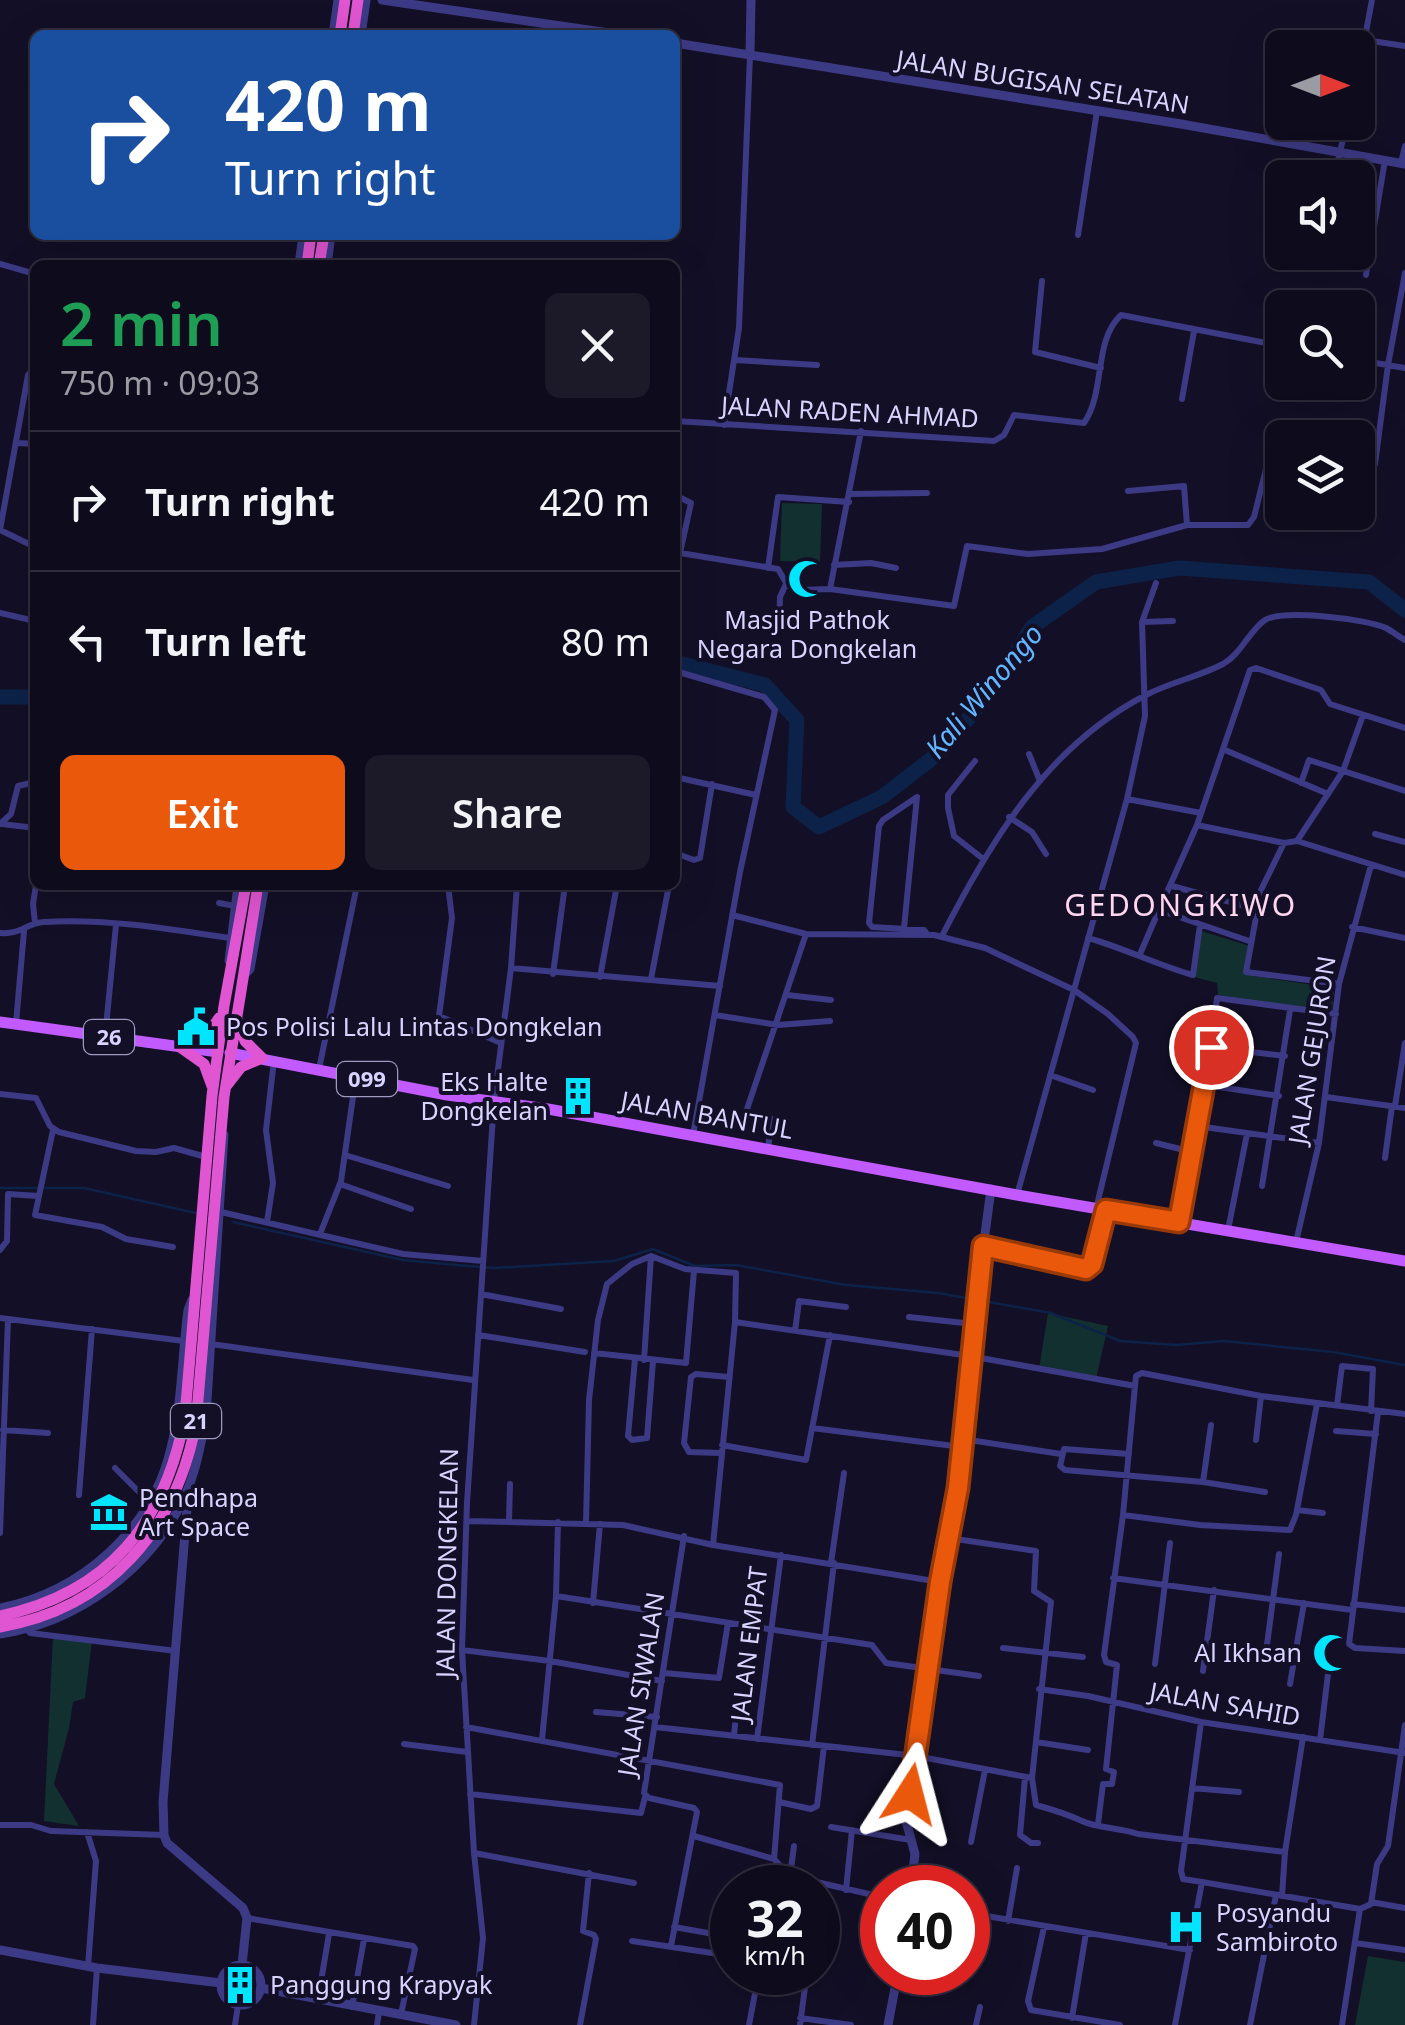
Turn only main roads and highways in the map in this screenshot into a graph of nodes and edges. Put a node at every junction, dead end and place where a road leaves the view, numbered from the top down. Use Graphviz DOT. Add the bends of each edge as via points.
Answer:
graph roads {
  1 [pos="342,0"];
  2 [pos="358,0"];
  3 [pos="338,30"];
  4 [pos="354,30"];
  5 [pos="245,890"];
  6 [pos="260,890"];
  7 [pos="236,978"];
  8 [pos="230,1010"];
  9 [pos="0,1022"];
  10 [pos="180,1046"];
  11 [pos="230,1053"];
  12 [pos="268,1059"];
  13 [pos="219,1090"];
  14 [pos="1405,1261"];
  15 [pos="0,1612"];
  16 [pos="0,1630"];
  1 -- 3 [label="highway"];
  2 -- 4 [label="highway"];
  5 -- 7 [label="highway"];
  6 -- 7 [label="highway"];
  7 -- 8 [label="highway"];
  8 -- 10 [label="highway" via="206,1037"];
  8 -- 11 [label="highway"];
  8 -- 12 [label="highway" via="244,1041"];
  9 -- 10 [label="main road, JALAN BANTUL / 26"];
  10 -- 11 [label="main road, JALAN BANTUL / 26"];
  10 -- 13 [label="highway" via="204,1064"];
  11 -- 12 [label="main road, JALAN BANTUL / 099"];
  11 -- 13 [label="highway, 21"];
  12 -- 13 [label="highway" via="241,1067"];
  12 -- 14 [label="main road, JALAN BANTUL / 099"];
  13 -- 15 [label="highway, 21" via="178,1458 156,1507 115,1559 50,1602"];
  13 -- 16 [label="highway, 21" via="196,1423 177,1493 152,1534 106,1581 67,1606"];
}
